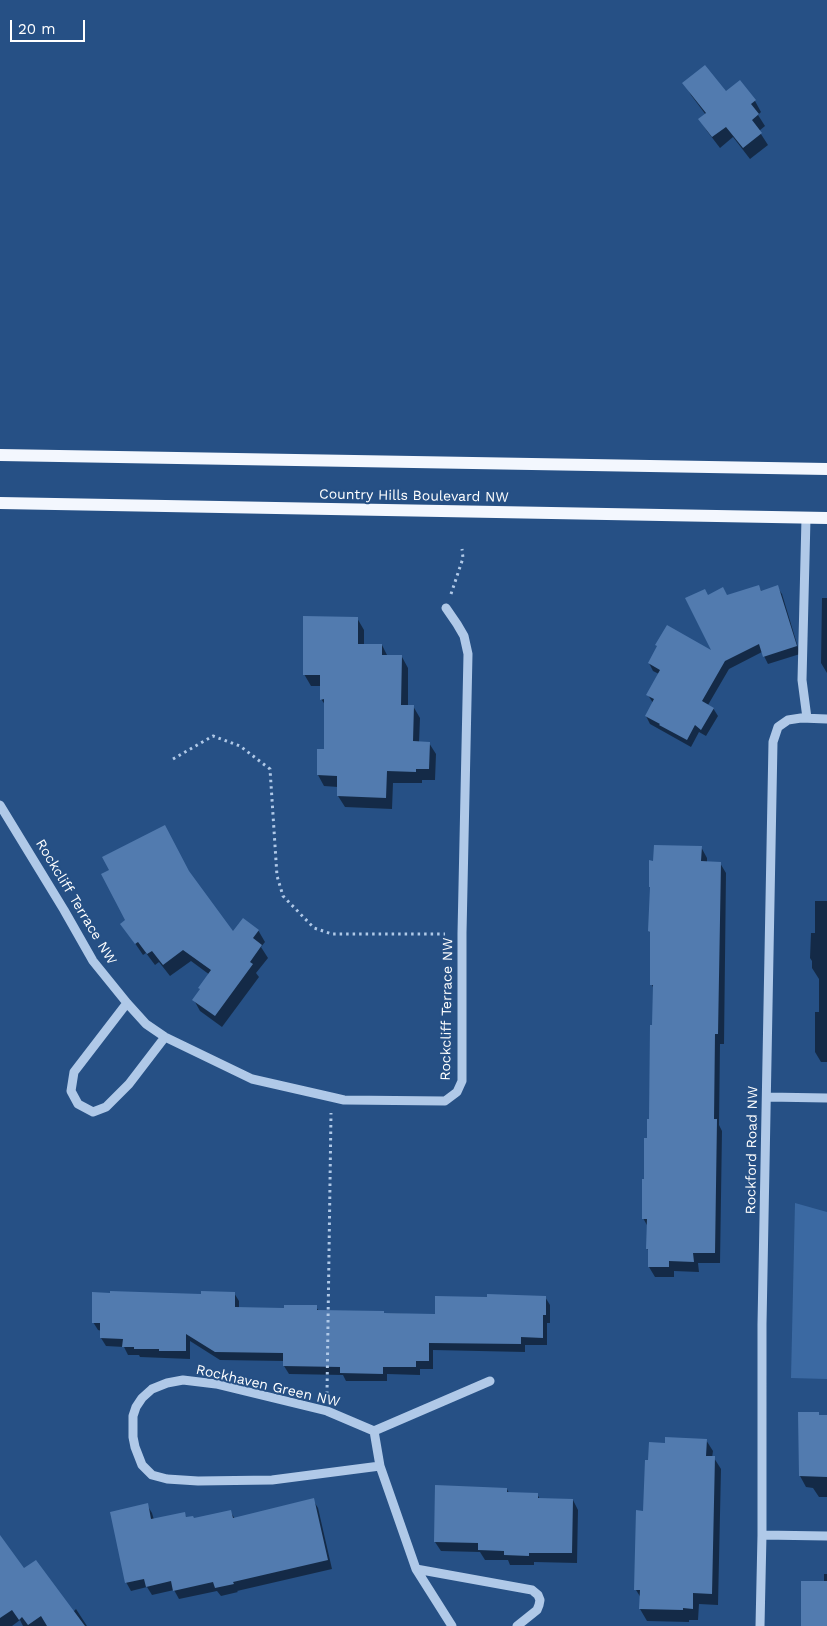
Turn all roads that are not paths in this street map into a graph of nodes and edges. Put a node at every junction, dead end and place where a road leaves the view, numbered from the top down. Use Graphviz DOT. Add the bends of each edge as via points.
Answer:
graph roads {
  1 [pos="0,455"];
  2 [pos="827,469"];
  3 [pos="0,503"];
  4 [pos="806,518"];
  5 [pos="827,518"];
  6 [pos="446,608"];
  7 [pos="806,718"];
  8 [pos="827,718"];
  9 [pos="0,805"];
  10 [pos="127,1003"];
  11 [pos="165,1037"];
  12 [pos="767,1097"];
  13 [pos="827,1098"];
  14 [pos="490,1381"];
  15 [pos="374,1431"];
  16 [pos="380,1466"];
  17 [pos="762,1535"];
  18 [pos="827,1536"];
  19 [pos="416,1569"];
  20 [pos="452,1626"];
  21 [pos="517,1626"];
  22 [pos="760,1626"];
  1 -- 2 [label="main road"];
  3 -- 4 [label="main road, Country Hills Boulevard NW"];
  4 -- 5 [label="main road, Country Hills Boulevard NW"];
  4 -- 7 [label="street" via="802,680"];
  6 -- 11 [label="street, Rockcliff Terrace NW" via="464,636 468,654 462,1081 457,1092 445,1100 428,1102 344,1100 252,1079"];
  7 -- 8 [label="street, Rockford Road NW"];
  7 -- 12 [label="street, Rockford Road NW" via="783,722 773,742"];
  9 -- 10 [label="street, Rockcliff Terrace NW" via="93,961"];
  10 -- 11 [label="street, Rockcliff Terrace NW" via="146,1024"];
  10 -- 11 [label="street" via="74,1072 71,1091 78,1104 93,1112 106,1107 129,1084"];
  12 -- 13 [label="street"];
  12 -- 17 [label="street, Rockford Road NW"];
  14 -- 15 [label="street"];
  15 -- 16 [label="street"];
  15 -- 16 [label="street, Rockhaven Green NW" via="327,1411 216,1384 182,1380 152,1389 142,1398 133,1416 133,1437 142,1465 152,1475 167,1479 272,1480"];
  16 -- 19 [label="street"];
  17 -- 18 [label="street"];
  17 -- 22 [label="street, Rockford Road NW"];
  19 -- 20 [label="street"];
  19 -- 21 [label="street" via="532,1590 540,1600 539,1606"];
}
